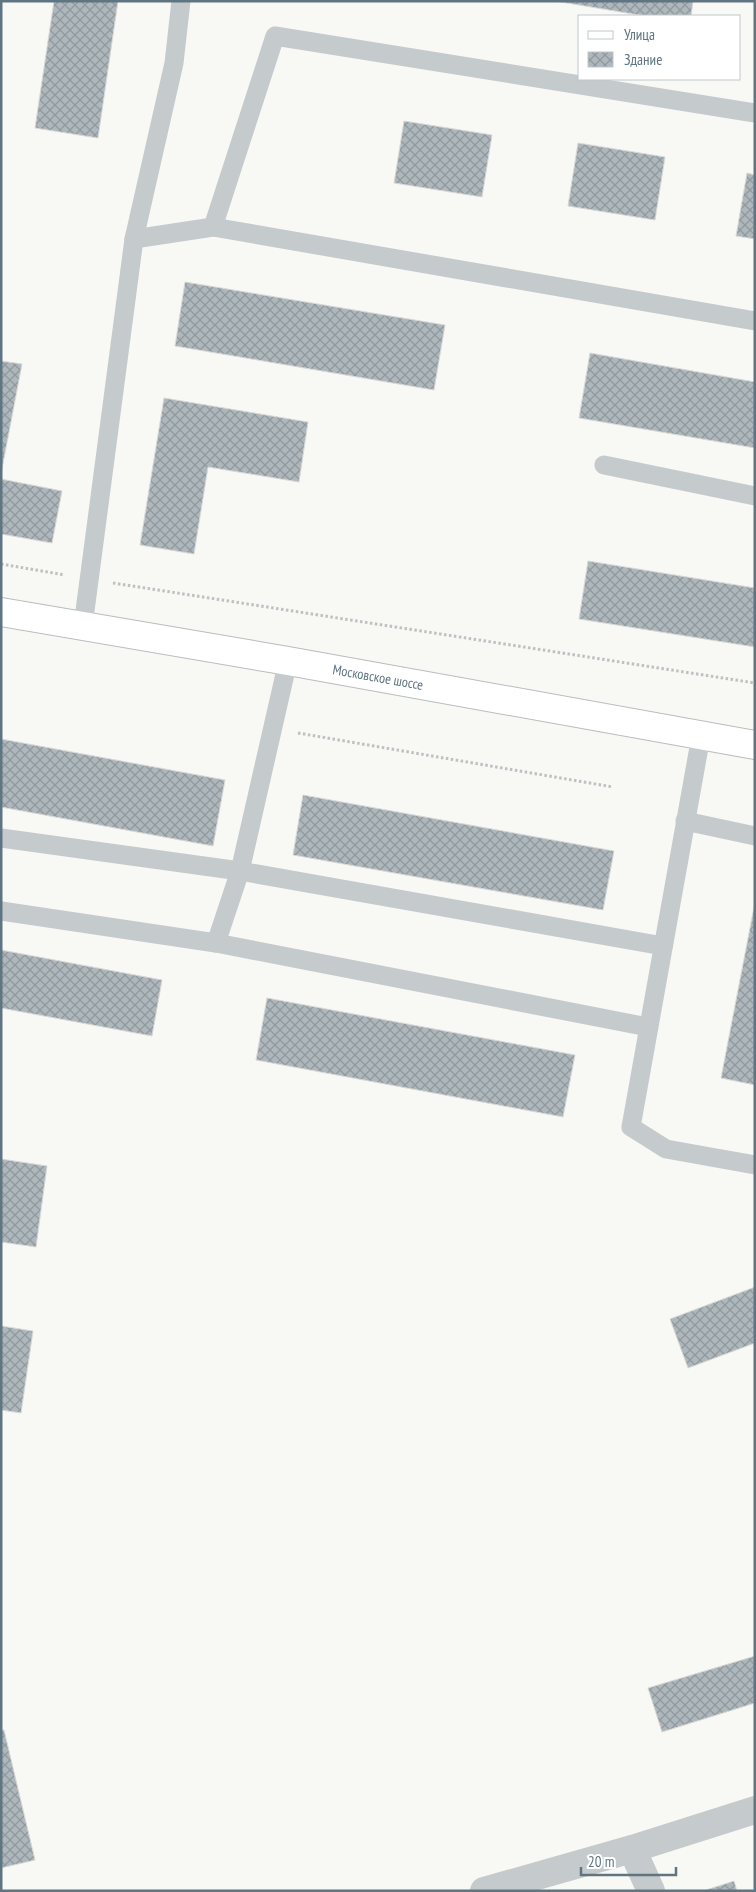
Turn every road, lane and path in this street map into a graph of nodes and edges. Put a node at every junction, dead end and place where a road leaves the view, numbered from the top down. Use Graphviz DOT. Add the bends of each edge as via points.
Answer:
graph roads {
  1 [pos="181,1"];
  2 [pos="755,113"];
  3 [pos="213,227"];
  4 [pos="134,239"];
  5 [pos="755,322"];
  6 [pos="604,464"];
  7 [pos="755,496"];
  8 [pos="1,564"];
  9 [pos="89,580"];
  10 [pos="1,612"];
  11 [pos="83,626"];
  12 [pos="288,661"];
  13 [pos="755,683"];
  14 [pos="273,729"];
  15 [pos="701,736"];
  16 [pos="755,745"];
  17 [pos="612,787"];
  18 [pos="685,821"];
  19 [pos="755,836"];
  20 [pos="1,838"];
  21 [pos="240,871"];
  22 [pos="1,911"];
  23 [pos="216,943"];
  24 [pos="663,946"];
  25 [pos="648,1027"];
  26 [pos="755,1165"];
  27 [pos="755,1810"];
  28 [pos="632,1849"];
  29 [pos="484,1891"];
  30 [pos="651,1891"];
  1 -- 4 [label="lane" via="174,63"];
  2 -- 3 [label="lane" via="275,36"];
  3 -- 4 [label="lane"];
  3 -- 5 [label="lane"];
  4 -- 9 [label="lane"];
  6 -- 7 [label="lane"];
  8 -- 9 [label="path"];
  9 -- 11 [label="lane"];
  9 -- 13 [label="path"];
  10 -- 11 [label="main road, Московское шоссе"];
  11 -- 12 [label="main road, Московское шоссе"];
  12 -- 14 [label="lane"];
  12 -- 15 [label="main road, Московское шоссе"];
  14 -- 17 [label="path"];
  14 -- 21 [label="lane"];
  15 -- 16 [label="main road, Московское шоссе"];
  15 -- 18 [label="lane"];
  18 -- 19 [label="lane"];
  18 -- 24 [label="lane"];
  20 -- 21 [label="lane"];
  21 -- 23 [label="lane"];
  21 -- 24 [label="lane"];
  22 -- 23 [label="lane"];
  23 -- 25 [label="lane"];
  24 -- 25 [label="lane"];
  25 -- 26 [label="lane" via="632,1127 666,1149"];
  27 -- 28 [label="street"];
  28 -- 29 [label="street"];
  28 -- 30 [label="street"];
}
